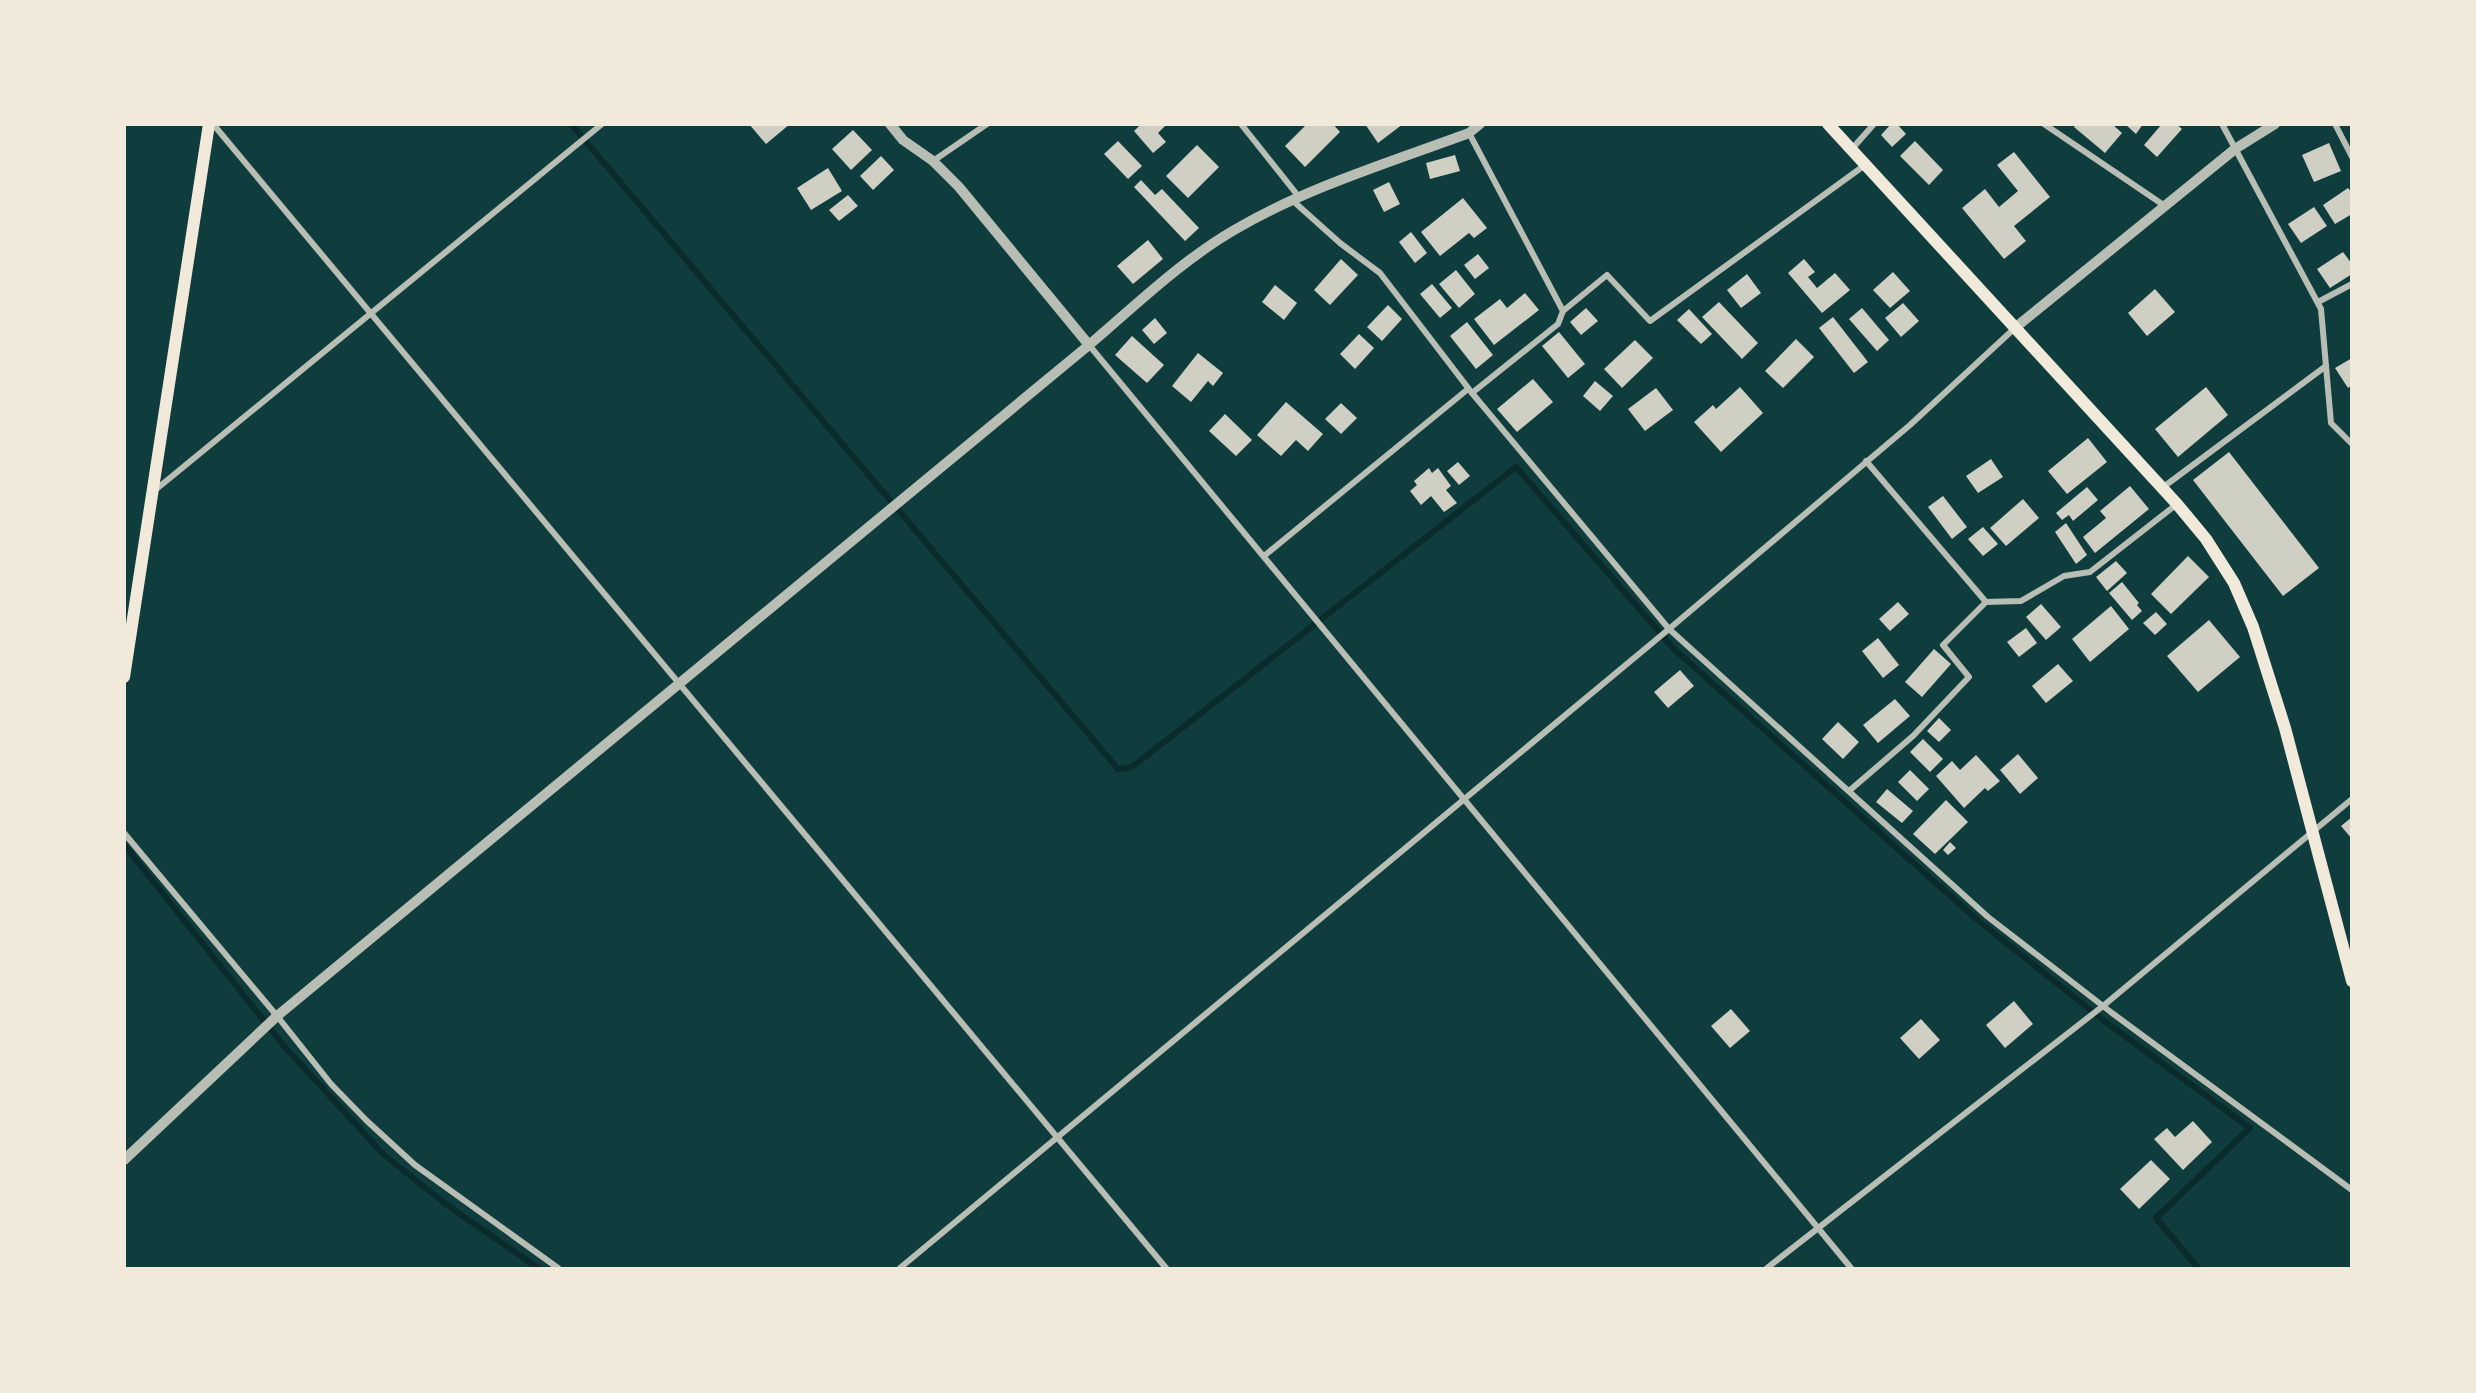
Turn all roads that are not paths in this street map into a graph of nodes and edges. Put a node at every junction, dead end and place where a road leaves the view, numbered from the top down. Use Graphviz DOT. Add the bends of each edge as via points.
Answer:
graph roads {
  1 [pos="211,124"];
  2 [pos="602,124"];
  3 [pos="890,124"];
  4 [pos="987,124"];
  5 [pos="1241,124"];
  6 [pos="1480,124"];
  7 [pos="1828,124"];
  8 [pos="1874,124"];
  9 [pos="2044,124"];
  10 [pos="2222,124"];
  11 [pos="2275,124"];
  12 [pos="2335,124"];
  13 [pos="1469,133"];
  14 [pos="2235,149"];
  15 [pos="1851,150"];
  16 [pos="2352,157"];
  17 [pos="933,161"];
  18 [pos="1865,165"];
  19 [pos="1295,198"];
  20 [pos="2165,206"];
  21 [pos="2352,284"];
  22 [pos="2318,302"];
  23 [pos="1563,311"];
  24 [pos="371,312"];
  25 [pos="2016,327"];
  26 [pos="1089,345"];
  27 [pos="2326,366"];
  28 [pos="1470,391"];
  29 [pos="2352,444"];
  30 [pos="1866,461"];
  31 [pos="2162,489"];
  32 [pos="153,492"];
  33 [pos="2177,504"];
  34 [pos="1264,556"];
  35 [pos="1986,602"];
  36 [pos="1669,629"];
  37 [pos="124,678"];
  38 [pos="680,683"];
  39 [pos="1849,791"];
  40 [pos="1465,798"];
  41 [pos="2352,800"];
  42 [pos="2313,831"];
  43 [pos="124,833"];
  44 [pos="2352,981"];
  45 [pos="2103,1006"];
  46 [pos="277,1016"];
  47 [pos="1058,1139"];
  48 [pos="124,1160"];
  49 [pos="2352,1190"];
  50 [pos="1817,1227"];
  51 [pos="558,1269"];
  52 [pos="900,1269"];
  53 [pos="1166,1269"];
  54 [pos="1767,1269"];
  55 [pos="1851,1269"];
  1 -- 24 [label="street"];
  1 -- 32 [label="main road"];
  2 -- 24 [label="street"];
  3 -- 17 [label="street" via="903,140"];
  4 -- 17 [label="street"];
  5 -- 19 [label="street"];
  6 -- 13 [label="street"];
  7 -- 15 [label="main road"];
  8 -- 15 [label="street"];
  9 -- 20 [label="street"];
  10 -- 14 [label="street"];
  11 -- 14 [label="street"];
  12 -- 16 [label="street"];
  13 -- 19 [label="street"];
  13 -- 23 [label="street"];
  14 -- 20 [label="street"];
  14 -- 22 [label="street"];
  15 -- 18 [label="main road"];
  17 -- 26 [label="street" via="959,187"];
  18 -- 23 [label="street" via="1650,321 1608,275"];
  18 -- 25 [label="main road"];
  19 -- 26 [label="street" via="1191,258"];
  19 -- 28 [label="street" via="1340,243 1380,273"];
  20 -- 25 [label="street"];
  21 -- 22 [label="street"];
  22 -- 27 [label="street" via="2322,309"];
  23 -- 28 [label="street" via="1558,324"];
  24 -- 32 [label="street"];
  24 -- 38 [label="street"];
  25 -- 30 [label="street"];
  25 -- 31 [label="main road"];
  26 -- 34 [label="street"];
  26 -- 38 [label="street"];
  27 -- 29 [label="street" via="2331,423"];
  27 -- 31 [label="street"];
  28 -- 34 [label="street"];
  28 -- 36 [label="street"];
  30 -- 35 [label="street"];
  30 -- 36 [label="street"];
  31 -- 33 [label="main road"];
  32 -- 37 [label="main road"];
  33 -- 35 [label="street" via="2090,572 2064,576 2020,601"];
  33 -- 42 [label="main road" via="2218,557 2253,627"];
  34 -- 40 [label="street"];
  35 -- 39 [label="street" via="1943,645 1969,677 1913,736"];
  36 -- 39 [label="street"];
  36 -- 40 [label="street"];
  38 -- 46 [label="street"];
  38 -- 47 [label="street"];
  39 -- 45 [label="street" via="1988,917"];
  40 -- 47 [label="street"];
  40 -- 50 [label="street"];
  41 -- 42 [label="street"];
  42 -- 44 [label="main road"];
  42 -- 45 [label="street"];
  43 -- 46 [label="street"];
  45 -- 49 [label="street"];
  45 -- 50 [label="street"];
  46 -- 48 [label="street"];
  46 -- 51 [label="street" via="331,1084 407,1158"];
  47 -- 52 [label="street"];
  47 -- 53 [label="street"];
  50 -- 54 [label="street"];
  50 -- 55 [label="street"];
}
